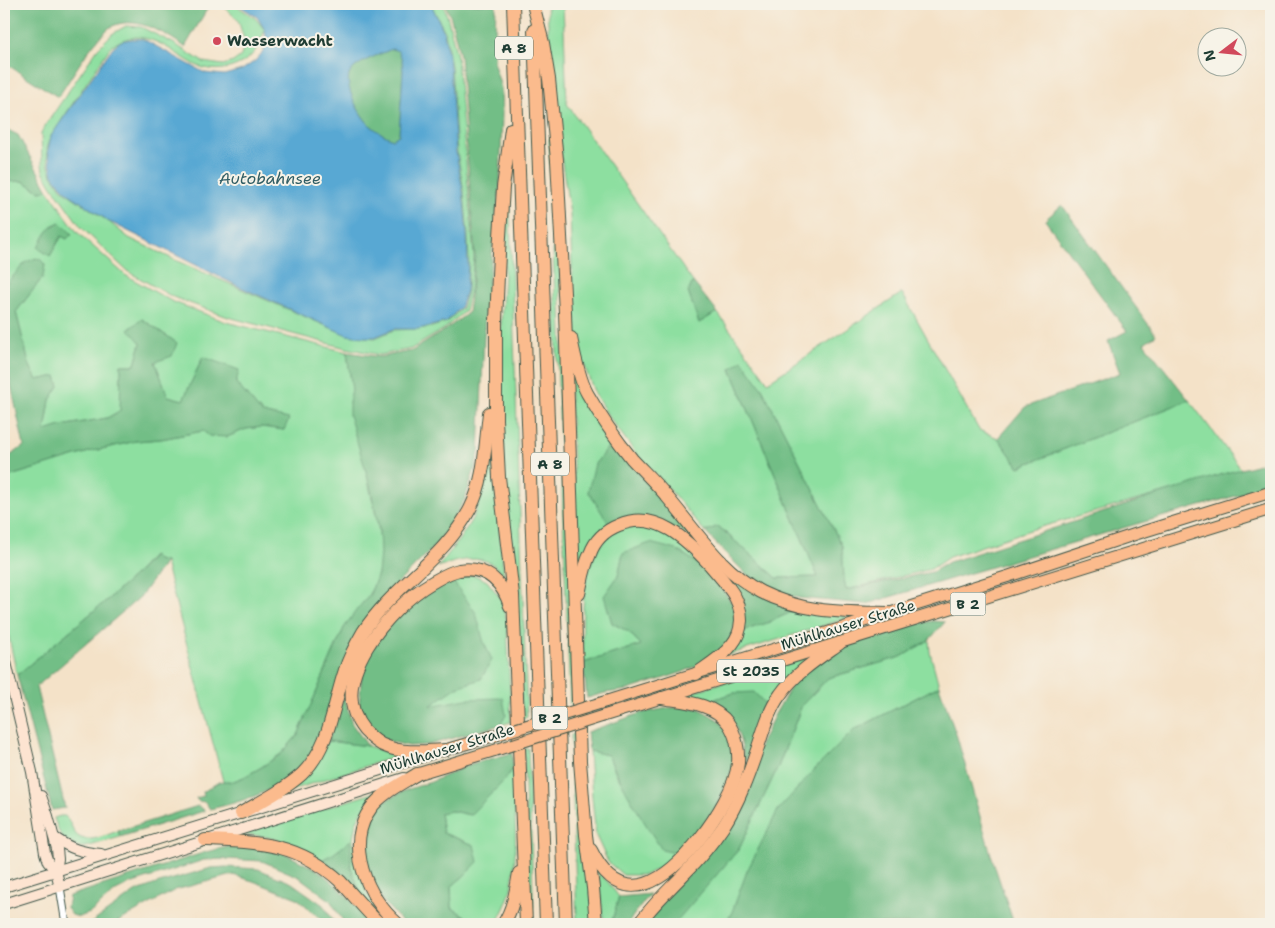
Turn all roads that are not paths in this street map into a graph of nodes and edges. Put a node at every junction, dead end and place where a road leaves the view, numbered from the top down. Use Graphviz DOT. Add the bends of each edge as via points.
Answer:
graph roads {
  1 [pos="513,4"];
  2 [pos="533,4"];
  3 [pos="516,91"];
  4 [pos="565,312"];
  5 [pos="495,369"];
  6 [pos="1271,492"];
  7 [pos="1271,509"];
  8 [pos="888,613"];
  9 [pos="515,631"];
  10 [pos="575,632"];
  11 [pos="840,643"];
  12 [pos="4,654"];
  13 [pos="696,674"];
  14 [pos="662,698"];
  15 [pos="445,750"];
  16 [pos="32,772"];
  17 [pos="417,774"];
  18 [pos="241,813"];
  19 [pos="586,835"];
  20 [pos="55,838"];
  21 [pos="205,840"];
  22 [pos="523,846"];
  23 [pos="107,854"];
  24 [pos="56,871"];
  25 [pos="4,886"];
  26 [pos="60,886"];
  27 [pos="4,904"];
  28 [pos="66,924"];
  29 [pos="380,924"];
  30 [pos="398,924"];
  31 [pos="504,924"];
  32 [pos="526,924"];
  33 [pos="546,924"];
  34 [pos="566,924"];
  35 [pos="596,924"];
  36 [pos="640,924"];
  1 -- 3 [label="highway, A 8"];
  2 -- 4 [label="highway" via="550,88 558,169"];
  2 -- 34 [label="highway, A 8"];
  3 -- 5 [label="highway" via="503,187"];
  3 -- 33 [label="highway, A 8"];
  4 -- 8 [label="highway" via="586,391 604,421 632,458 727,566 753,587 806,608"];
  4 -- 10 [label="highway"];
  5 -- 9 [label="highway" via="499,477"];
  5 -- 18 [label="highway" via="483,469 470,509 445,544 385,605 363,633 346,668 317,755 291,783"];
  6 -- 8 [label="main road, Mühlhauser Straße / B 2"];
  7 -- 11 [label="main road, Mühlhauser Straße / B 2"];
  8 -- 13 [label="main road, Mühlhauser Straße / B 2"];
  9 -- 15 [label="highway" via="508,601 499,584 479,571 459,570 439,578 407,599 369,645 352,689 355,716 360,724 371,737 394,749"];
  9 -- 22 [label="highway"];
  10 -- 13 [label="highway" via="582,582 595,544 606,532 622,524 641,520 656,523 673,531 696,550 734,595 739,607 741,622 735,641"];
  10 -- 19 [label="highway"];
  11 -- 14 [label="main road, Mühlhauser Straße / St 2035"];
  11 -- 36 [label="highway" via="799,673 780,694 766,721 739,798 724,826"];
  12 -- 16 [label="main road"];
  13 -- 15 [label="main road, Mühlhauser Straße / B 2, bridge"];
  14 -- 17 [label="main road, Mühlhauser Straße / St 2035, bridge"];
  14 -- 19 [label="highway" via="706,706 728,723 735,736 738,751 735,777 715,819 678,864 654,881 642,885 622,884 609,876 596,859"];
  15 -- 18 [label="main road, Mühlhauser Straße"];
  16 -- 20 [label="main road"];
  16 -- 24 [label="main road" via="45,853"];
  17 -- 21 [label="main road, Mühlhauser Straße / St 2035"];
  17 -- 30 [label="highway" via="376,802 360,833 361,862 369,887 381,907"];
  18 -- 23 [label="main road, Mühlhauser Straße"];
  19 -- 35 [label="highway"];
  20 -- 23 [label="main road" via="78,851"];
  20 -- 24 [label="main road"];
  21 -- 26 [label="main road, Mühlhauser Straße / St 2035"];
  21 -- 29 [label="highway" via="264,844 308,858 341,883"];
  22 -- 31 [label="highway" via="515,893"];
  22 -- 32 [label="highway"];
  23 -- 24 [label="main road, Mühlhauser Straße"];
  24 -- 25 [label="main road, Mühlhauser Straße"];
  24 -- 26 [label="main road"];
  26 -- 27 [label="main road, Mühlhauser Straße / St 2035"];
  26 -- 28 [label="street"];
}
